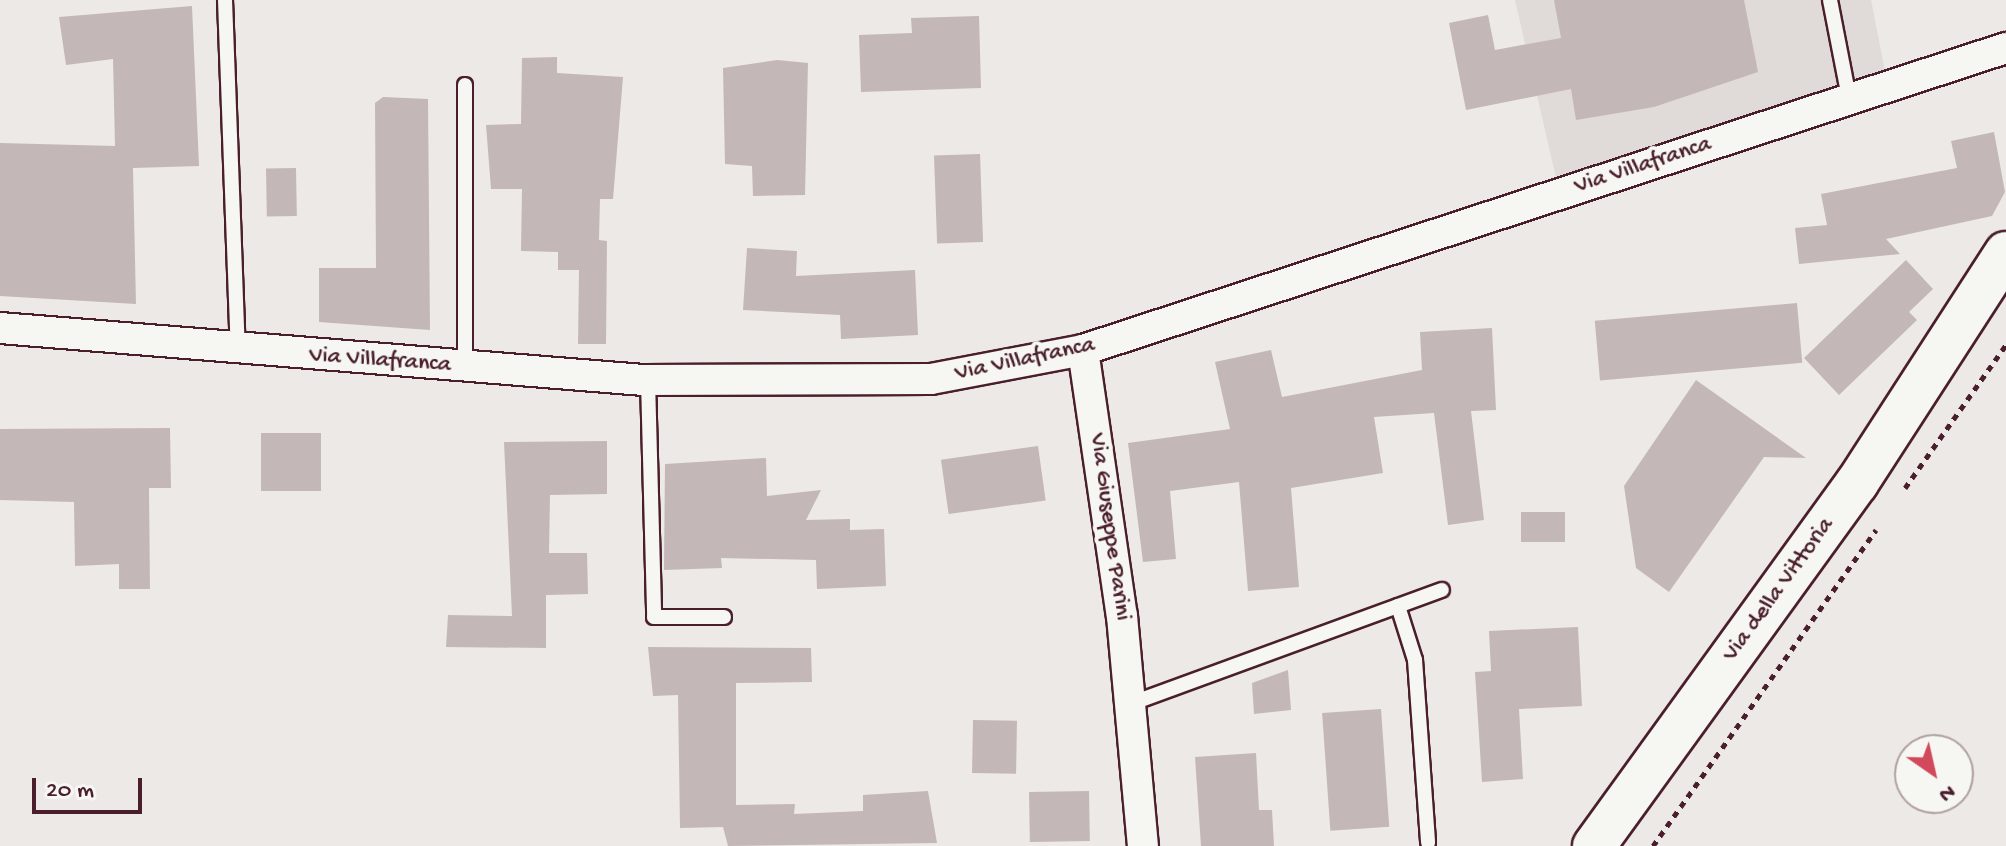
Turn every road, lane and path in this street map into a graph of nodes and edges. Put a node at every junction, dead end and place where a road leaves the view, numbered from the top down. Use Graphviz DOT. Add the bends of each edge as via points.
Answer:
graph roads {
  1 [pos="225,0"];
  2 [pos="1830,0"];
  3 [pos="2006,48"];
  4 [pos="465,85"];
  5 [pos="1849,98"];
  6 [pos="2006,253"];
  7 [pos="2006,284"];
  8 [pos="0,328"];
  9 [pos="1960,332"];
  10 [pos="2006,345"];
  11 [pos="1083,350"];
  12 [pos="238,351"];
  13 [pos="465,367"];
  14 [pos="648,380"];
  15 [pos="1898,498"];
  16 [pos="1880,524"];
  17 [pos="1442,590"];
  18 [pos="1398,606"];
  19 [pos="724,617"];
  20 [pos="1130,704"];
  21 [pos="1428,843"];
  22 [pos="1143,846"];
  23 [pos="1594,846"];
  24 [pos="1653,846"];
  1 -- 12 [label="lane"];
  2 -- 5 [label="lane"];
  3 -- 5 [label="street, Via Villafranca"];
  4 -- 13 [label="lane"];
  5 -- 11 [label="street, Via Villafranca"];
  6 -- 9 [label="main road, Via della Vittoria"];
  7 -- 9 [label="main road, Via della Vittoria"];
  8 -- 12 [label="street, Via Villafranca"];
  9 -- 23 [label="main road, Via della Vittoria"];
  10 -- 15 [label="path"];
  11 -- 14 [label="street, Via Villafranca" via="931,379"];
  11 -- 20 [label="street, Via Giuseppe Parini"];
  12 -- 13 [label="street, Via Villafranca"];
  13 -- 14 [label="street, Via Villafranca"];
  14 -- 19 [label="lane" via="654,617"];
  16 -- 24 [label="path"];
  17 -- 18 [label="lane"];
  18 -- 20 [label="lane"];
  18 -- 21 [label="lane" via="1415,660"];
  20 -- 22 [label="street, Via Giuseppe Parini"];
}
